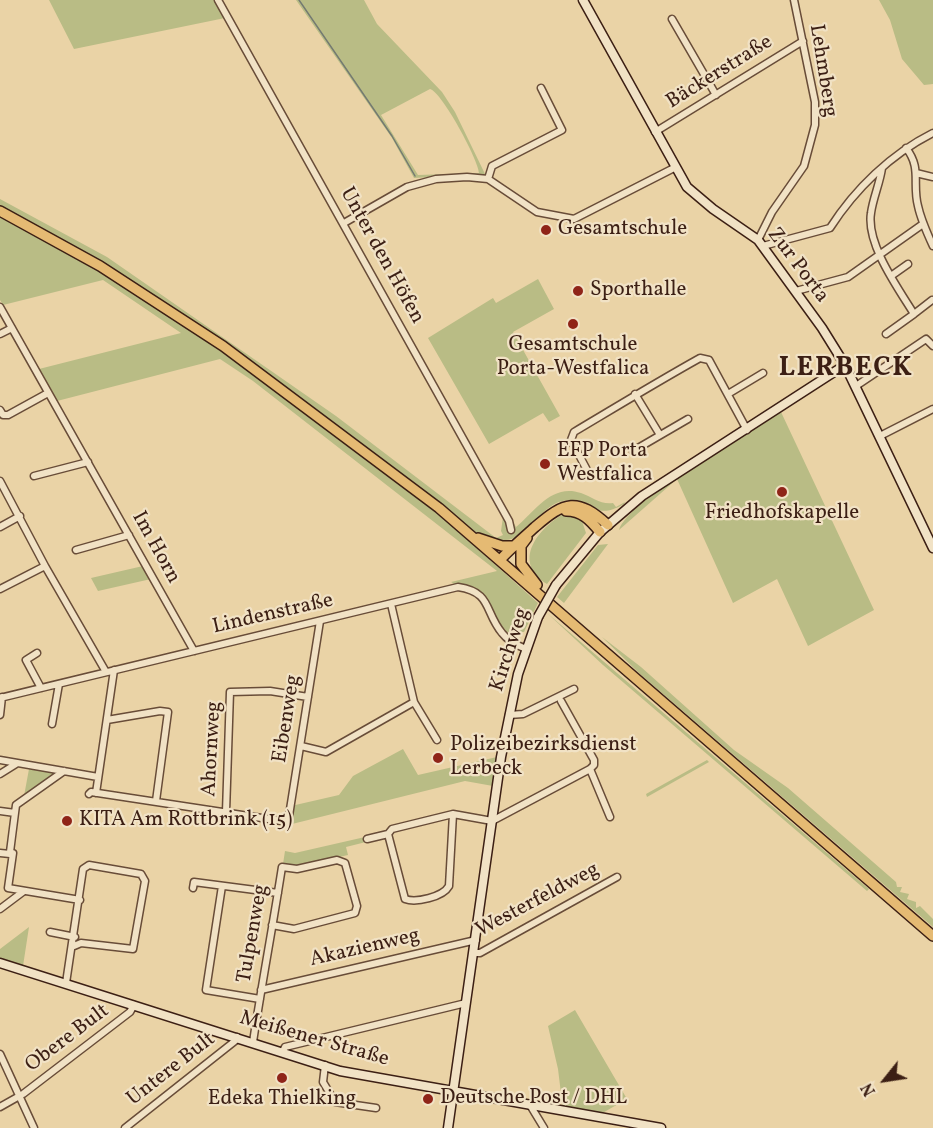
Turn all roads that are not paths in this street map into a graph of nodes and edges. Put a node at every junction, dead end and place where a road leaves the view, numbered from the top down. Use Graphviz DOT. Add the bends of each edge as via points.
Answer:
graph roads {
  1 [pos="218,0"];
  2 [pos="583,0"];
  3 [pos="794,0"];
  4 [pos="672,19"];
  5 [pos="803,41"];
  6 [pos="541,88"];
  7 [pos="716,95"];
  8 [pos="655,132"];
  9 [pos="933,133"];
  10 [pos="906,148"];
  11 [pos="882,167"];
  12 [pos="674,168"];
  13 [pos="916,173"];
  14 [pos="933,177"];
  15 [pos="488,179"];
  16 [pos="0,210"];
  17 [pos="344,223"];
  18 [pos="923,224"];
  19 [pos="760,243"];
  20 [pos="933,246"];
  21 [pos="879,257"];
  22 [pos="908,264"];
  23 [pos="891,276"];
  24 [pos="796,291"];
  25 [pos="932,300"];
  26 [pos="0,307"];
  27 [pos="914,314"];
  28 [pos="12,328"];
  29 [pos="0,334"];
  30 [pos="886,334"];
  31 [pos="933,346"];
  32 [pos="845,365"];
  33 [pos="763,373"];
  34 [pos="856,386"];
  35 [pos="48,393"];
  36 [pos="635,394"];
  37 [pos="728,394"];
  38 [pos="933,409"];
  39 [pos="0,410"];
  40 [pos="688,419"];
  41 [pos="747,430"];
  42 [pos="660,435"];
  43 [pos="880,436"];
  44 [pos="633,451"];
  45 [pos="88,462"];
  46 [pos="587,470"];
  47 [pos="34,476"];
  48 [pos="0,481"];
  49 [pos="554,511"];
  50 [pos="20,516"];
  51 [pos="608,525"];
  52 [pos="0,527"];
  53 [pos="511,530"];
  54 [pos="600,532"];
  55 [pos="129,535"];
  56 [pos="474,537"];
  57 [pos="518,546"];
  58 [pos="933,548"];
  59 [pos="76,550"];
  60 [pos="503,562"];
  61 [pos="45,566"];
  62 [pos="0,589"];
  63 [pos="550,603"];
  64 [pos="391,604"];
  65 [pos="320,621"];
  66 [pos="525,649"];
  67 [pos="194,651"];
  68 [pos="37,653"];
  69 [pos="114,670"];
  70 [pos="106,672"];
  71 [pos="59,684"];
  72 [pos="41,688"];
  73 [pos="574,689"];
  74 [pos="308,697"];
  75 [pos="1,698"];
  76 [pos="561,701"];
  77 [pos="414,702"];
  78 [pos="0,715"];
  79 [pos="509,715"];
  80 [pos="107,720"];
  81 [pos="52,724"];
  82 [pos="437,740"];
  83 [pos="301,746"];
  84 [pos="0,759"];
  85 [pos="16,764"];
  86 [pos="590,769"];
  87 [pos="64,771"];
  88 [pos="0,774"];
  89 [pos="98,777"];
  90 [pos="156,801"];
  91 [pos="0,811"];
  92 [pos="226,812"];
  93 [pos="15,813"];
  94 [pos="453,814"];
  95 [pos="610,817"];
  96 [pos="492,821"];
  97 [pos="388,834"];
  98 [pos="367,839"];
  99 [pos="0,853"];
  100 [pos="12,853"];
  101 [pos="617,877"];
  102 [pos="0,884"];
  103 [pos="8,886"];
  104 [pos="222,886"];
  105 [pos="193,888"];
  106 [pos="24,891"];
  107 [pos="278,893"];
  108 [pos="80,900"];
  109 [pos="0,909"];
  110 [pos="272,925"];
  111 [pos="50,932"];
  112 [pos="933,936"];
  113 [pos="75,937"];
  114 [pos="476,940"];
  115 [pos="74,946"];
  116 [pos="475,953"];
  117 [pos="0,963"];
  118 [pos="66,983"];
  119 [pos="261,990"];
  120 [pos="260,999"];
  121 [pos="466,1003"];
  122 [pos="134,1005"];
  123 [pos="237,1037"];
  124 [pos="253,1042"];
  125 [pos="283,1051"];
  126 [pos="0,1054"];
  127 [pos="325,1065"];
  128 [pos="454,1091"];
  129 [pos="19,1094"];
  130 [pos="530,1105"];
  131 [pos="0,1107"];
  132 [pos="376,1108"];
  133 [pos="34,1128"];
  134 [pos="125,1128"];
  135 [pos="448,1128"];
  136 [pos="544,1128"];
  137 [pos="661,1128"];
  1 -- 17 [label="street, Unter den Höfen"];
  2 -- 8 [label="street, Zur Porta"];
  3 -- 5 [label="street, Lehmberg"];
  4 -- 7 [label="street"];
  5 -- 7 [label="street, Bäckerstraße"];
  5 -- 19 [label="street, Lehmberg" via="814,102 813,142 799,175 772,212"];
  6 -- 15 [label="street" via="562,130 492,166"];
  7 -- 8 [label="street, Bäckerstraße"];
  8 -- 12 [label="street, Zur Porta"];
  9 -- 10 [label="street"];
  10 -- 11 [label="street"];
  10 -- 13 [label="street" via="915,159"];
  11 -- 19 [label="street" via="830,228"];
  11 -- 21 [label="street" via="871,213"];
  12 -- 15 [label="street" via="574,219 537,212"];
  12 -- 19 [label="street, Zur Porta" via="697,197"];
  13 -- 14 [label="street"];
  13 -- 18 [label="street" via="915,189"];
  15 -- 17 [label="street" via="421,182"];
  16 -- 56 [label="main road" via="100,266 223,346"];
  17 -- 53 [label="street, Unter den Höfen"];
  18 -- 20 [label="street"];
  18 -- 21 [label="street"];
  19 -- 24 [label="street, Zur Porta"];
  21 -- 23 [label="street"];
  21 -- 24 [label="street" via="848,277"];
  22 -- 23 [label="street"];
  23 -- 27 [label="street"];
  24 -- 32 [label="street, Zur Porta"];
  25 -- 27 [label="street"];
  26 -- 28 [label="street, Im Horn"];
  27 -- 30 [label="street"];
  28 -- 29 [label="street"];
  28 -- 35 [label="street, Im Horn"];
  31 -- 34 [label="street" via="926,339"];
  32 -- 34 [label="street, Zur Porta"];
  32 -- 41 [label="street, Kirchweg"];
  33 -- 37 [label="street"];
  34 -- 43 [label="street, Zur Porta"];
  35 -- 39 [label="street" via="8,415"];
  35 -- 45 [label="street, Im Horn"];
  36 -- 37 [label="street" via="700,358 706,358"];
  36 -- 42 [label="street"];
  36 -- 46 [label="street" via="574,432 572,440"];
  37 -- 41 [label="street"];
  38 -- 43 [label="street"];
  40 -- 42 [label="street"];
  41 -- 51 [label="street, Kirchweg" via="642,496"];
  42 -- 44 [label="street"];
  43 -- 58 [label="street, Zur Porta"];
  45 -- 47 [label="street"];
  45 -- 55 [label="street, Im Horn"];
  48 -- 50 [label="street"];
  49 -- 51 [label="main road" via="578,505"];
  49 -- 54 [label="main road" via="576,511"];
  49 -- 57 [label="main road"];
  50 -- 52 [label="street"];
  50 -- 61 [label="street"];
  51 -- 54 [label="street, Kirchweg"];
  54 -- 66 [label="street, Kirchweg, bridge" via="556,585"];
  55 -- 59 [label="street"];
  55 -- 67 [label="street, Im Horn"];
  56 -- 57 [label="main road" via="502,546"];
  56 -- 60 [label="main road"];
  57 -- 60 [label="main road"];
  57 -- 63 [label="main road" via="520,564"];
  60 -- 63 [label="main road"];
  61 -- 62 [label="street"];
  61 -- 70 [label="street"];
  63 -- 112 [label="main road"];
  64 -- 65 [label="street, Lindenstraße"];
  64 -- 66 [label="street, Lindenstraße" via="458,587 473,589 485,600 500,632"];
  64 -- 77 [label="street"];
  65 -- 67 [label="street, Lindenstraße"];
  65 -- 74 [label="street, Eibenweg"];
  66 -- 79 [label="street, Kirchweg"];
  67 -- 69 [label="street, Lindenstraße"];
  68 -- 72 [label="street" via="26,660"];
  69 -- 70 [label="street, Lindenstraße"];
  69 -- 80 [label="street"];
  70 -- 71 [label="street, Lindenstraße"];
  71 -- 72 [label="street, Lindenstraße"];
  71 -- 81 [label="street"];
  72 -- 75 [label="street, Lindenstraße"];
  73 -- 79 [label="street" via="523,714"];
  74 -- 83 [label="street, Eibenweg"];
  74 -- 92 [label="street, Ahornweg" via="270,691 230,692"];
  75 -- 78 [label="street"];
  76 -- 86 [label="street" via="594,760"];
  77 -- 82 [label="street"];
  77 -- 83 [label="street" via="326,752"];
  79 -- 96 [label="street, Kirchweg"];
  80 -- 89 [label="street"];
  80 -- 90 [label="street" via="168,712"];
  83 -- 92 [label="street, Eibenweg" via="288,822"];
  84 -- 85 [label="street"];
  85 -- 87 [label="street"];
  85 -- 88 [label="street"];
  86 -- 95 [label="street"];
  86 -- 96 [label="street"];
  87 -- 89 [label="street"];
  87 -- 93 [label="street" via="16,804"];
  89 -- 90 [label="street" via="93,794"];
  90 -- 92 [label="street"];
  91 -- 93 [label="street"];
  93 -- 100 [label="street"];
  94 -- 96 [label="street"];
  94 -- 97 [label="street" via="392,829"];
  94 -- 97 [label="street" via="449,886 441,894 414,901 405,899"];
  96 -- 114 [label="street, Kirchweg"];
  97 -- 98 [label="street"];
  99 -- 100 [label="street"];
  100 -- 103 [label="street"];
  101 -- 116 [label="street, Westerfeldweg"];
  102 -- 103 [label="street"];
  103 -- 106 [label="street"];
  104 -- 105 [label="street" via="194,882"];
  104 -- 107 [label="street"];
  104 -- 120 [label="street" via="206,990"];
  106 -- 108 [label="street"];
  106 -- 109 [label="street"];
  107 -- 110 [label="street, Tulpenweg"];
  107 -- 110 [label="street, Tulpenweg" via="282,867 297,869 337,860 345,863 357,910 350,916 294,929"];
  108 -- 113 [label="street"];
  108 -- 115 [label="street" via="83,869 89,865 138,873 145,881 133,949 81,943"];
  110 -- 119 [label="street, Tulpenweg"];
  111 -- 113 [label="street"];
  113 -- 115 [label="street"];
  114 -- 116 [label="street, Kirchweg"];
  114 -- 119 [label="street, Akazienweg"];
  115 -- 118 [label="street"];
  116 -- 121 [label="street, Kirchweg"];
  117 -- 118 [label="street, Meißener Straße"];
  118 -- 122 [label="street, Meißener Straße"];
  119 -- 120 [label="street, Tulpenweg"];
  120 -- 124 [label="street, Tulpenweg"];
  121 -- 125 [label="street" via="285,1047"];
  121 -- 128 [label="street, Kirchweg"];
  122 -- 123 [label="street, Meißener Straße"];
  122 -- 129 [label="street, Obere Bult" via="130,1012"];
  123 -- 124 [label="street, Meißener Straße"];
  123 -- 134 [label="street, Untere Bult"];
  124 -- 125 [label="street, Meißener Straße"];
  125 -- 127 [label="street, Meißener Straße"];
  126 -- 129 [label="street"];
  127 -- 128 [label="street, Meißener Straße" via="359,1075"];
  127 -- 132 [label="street" via="323,1082 335,1102"];
  128 -- 130 [label="street, Meißener Straße"];
  128 -- 135 [label="street, Kirchweg"];
  129 -- 131 [label="street, Obere Bult"];
  129 -- 133 [label="street"];
  130 -- 136 [label="street"];
  130 -- 137 [label="street, Meißener Straße"];
}
